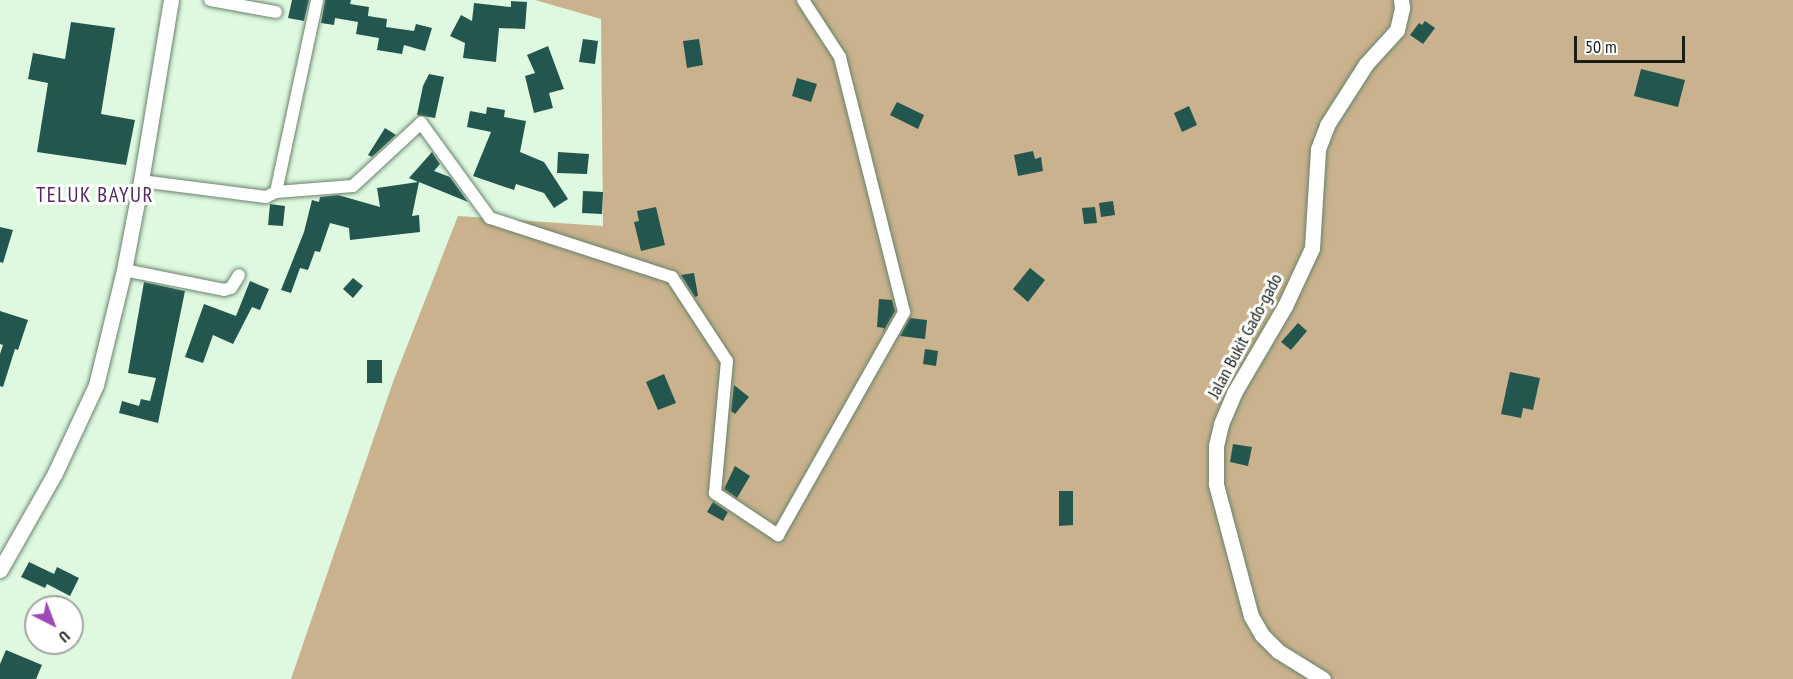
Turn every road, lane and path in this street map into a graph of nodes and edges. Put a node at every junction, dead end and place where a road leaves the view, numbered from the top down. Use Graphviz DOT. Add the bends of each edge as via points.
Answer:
graph roads {
  1 [pos="171,0"];
  2 [pos="210,0"];
  3 [pos="317,0"];
  4 [pos="803,0"];
  5 [pos="1401,0"];
  6 [pos="276,12"];
  7 [pos="141,181"];
  8 [pos="276,192"];
  9 [pos="124,270"];
  10 [pos="239,275"];
  11 [pos="0,570"];
  12 [pos="1323,679"];
  1 -- 7 [label="street"];
  2 -- 6 [label="street"];
  3 -- 8 [label="street"];
  4 -- 8 [label="street" via="840,57 904,312 778,535 715,493 727,361 672,277 490,218 421,123 353,186"];
  5 -- 12 [label="street, Jalan Bukit Gado-gado" via="1397,30 1366,64 1327,125 1318,149 1312,248 1285,306 1234,393 1216,446 1216,484 1251,616 1278,651"];
  7 -- 8 [label="street" via="266,197"];
  7 -- 9 [label="street"];
  9 -- 10 [label="street" via="224,290 231,288"];
  9 -- 11 [label="street" via="96,385 55,472"];
}
